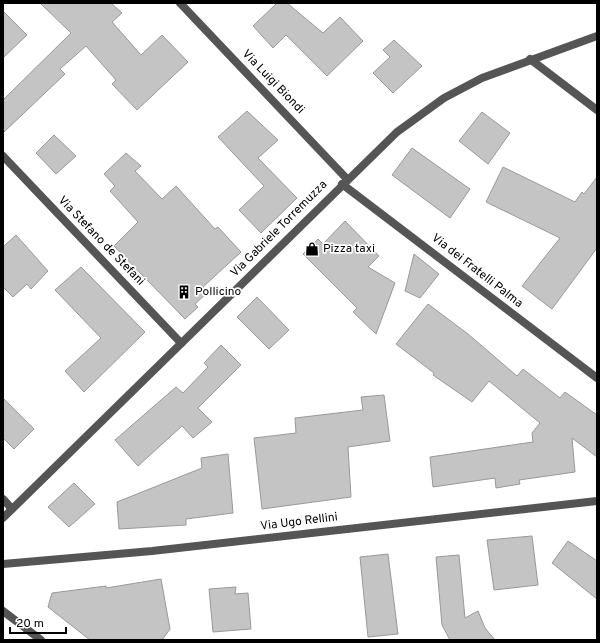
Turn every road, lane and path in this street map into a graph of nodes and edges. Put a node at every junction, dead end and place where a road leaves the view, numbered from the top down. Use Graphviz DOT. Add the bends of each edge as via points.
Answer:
graph roads {
  1 [pos="180,3"];
  2 [pos="597,36"];
  3 [pos="530,59"];
  4 [pos="597,110"];
  5 [pos="3,156"];
  6 [pos="345,181"];
  7 [pos="181,343"];
  8 [pos="597,378"];
  9 [pos="3,499"];
  10 [pos="597,501"];
  11 [pos="12,509"];
  12 [pos="3,518"];
  13 [pos="3,564"];
  14 [pos="3,611"];
  15 [pos="41,640"];
  1 -- 6 [label="street, Via Luigi Biondi"];
  2 -- 3 [label="street, Via Gabriele Torremuzza"];
  3 -- 4 [label="street"];
  3 -- 6 [label="street, Via Gabriele Torremuzza" via="482,78 444,98 397,132"];
  5 -- 7 [label="street, Via Stefano de Stefani"];
  6 -- 7 [label="street, Via Gabriele Torremuzza"];
  6 -- 8 [label="street, Via dei Fratelli Palma"];
  7 -- 11 [label="street, Via Gabriele Torremuzza"];
  9 -- 11 [label="street"];
  10 -- 13 [label="street, Via Ugo Rellini" via="152,551"];
  11 -- 12 [label="street, Via Gabriele Torremuzza"];
  14 -- 15 [label="street"];
}
